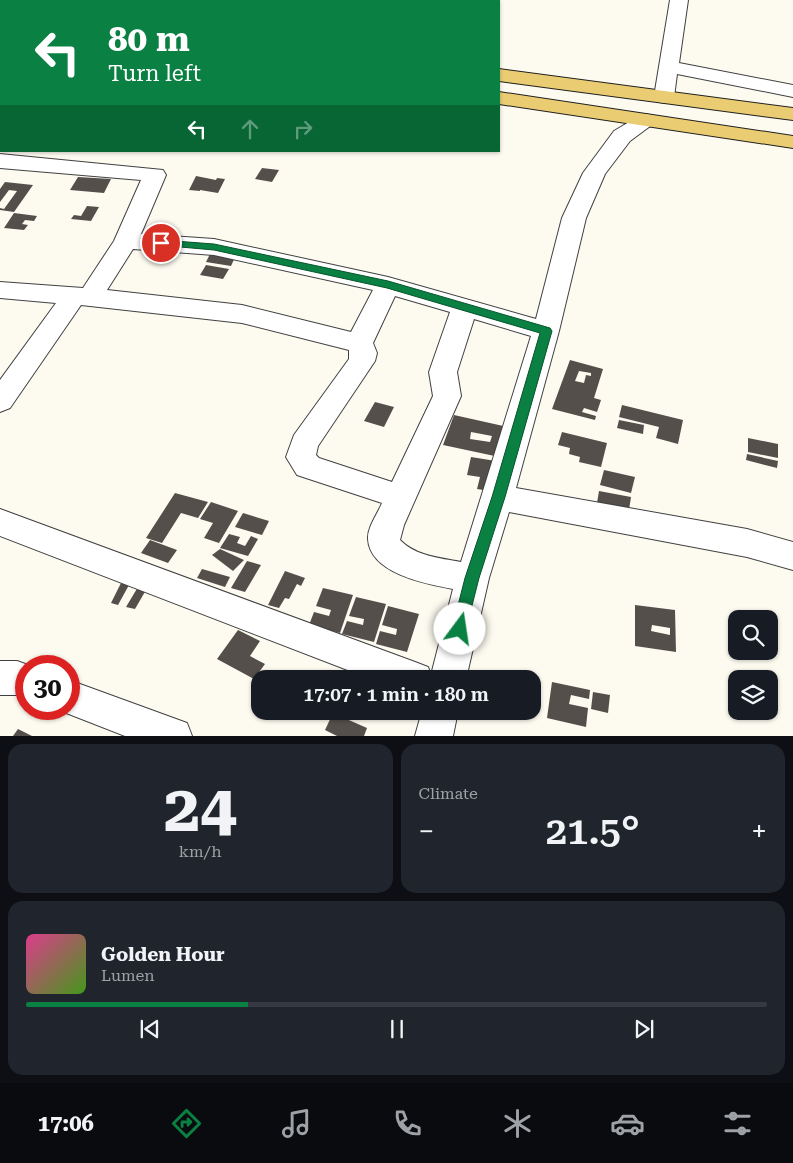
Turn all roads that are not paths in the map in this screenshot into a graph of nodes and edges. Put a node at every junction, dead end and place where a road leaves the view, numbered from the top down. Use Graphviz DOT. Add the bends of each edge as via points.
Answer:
graph roads {
  1 [pos="679,0"];
  2 [pos="669,67"];
  3 [pos="793,71"];
  4 [pos="500,74"];
  5 [pos="737,80"];
  6 [pos="793,91"];
  7 [pos="664,97"];
  8 [pos="500,98"];
  9 [pos="793,114"];
  10 [pos="646,120"];
  11 [pos="793,142"];
  12 [pos="2,164"];
  13 [pos="126,241"];
  14 [pos="388,285"];
  15 [pos="0,290"];
  16 [pos="82,297"];
  17 [pos="465,307"];
  18 [pos="546,331"];
  19 [pos="359,343"];
  20 [pos="0,401"];
  21 [pos="401,497"];
  22 [pos="498,497"];
  23 [pos="0,522"];
  24 [pos="793,556"];
  25 [pos="472,578"];
  26 [pos="391,670"];
  27 [pos="450,670"];
  28 [pos="0,678"];
  29 [pos="15,678"];
  30 [pos="80,701"];
  31 [pos="438,720"];
  32 [pos="174,736"];
  33 [pos="434,736"];
  1 -- 2 [label="street"];
  2 -- 5 [label="street"];
  2 -- 7 [label="street"];
  3 -- 5 [label="street"];
  4 -- 7 [label="main road"];
  5 -- 6 [label="street"];
  7 -- 9 [label="main road"];
  8 -- 10 [label="main road"];
  10 -- 11 [label="main road"];
  10 -- 18 [label="street" via="622,136 594,173 574,218"];
  12 -- 13 [label="street" via="155,175"];
  13 -- 14 [label="street" via="214,247"];
  13 -- 16 [label="street"];
  14 -- 17 [label="street"];
  14 -- 19 [label="street"];
  15 -- 16 [label="street"];
  16 -- 19 [label="street" via="242,314"];
  16 -- 20 [label="street"];
  17 -- 18 [label="street"];
  17 -- 21 [label="street" via="443,372 447,396"];
  18 -- 22 [label="street"];
  19 -- 21 [label="street" via="364,349 360,364 304,443 301,458 308,467"];
  21 -- 25 [label="street" via="384,539 389,553 405,563"];
  22 -- 24 [label="street" via="747,543"];
  22 -- 25 [label="street"];
  23 -- 26 [label="street"];
  25 -- 27 [label="street"];
  28 -- 29 [label="street"];
  30 -- 32 [label="street"];
  31 -- 33 [label="street"];
}
